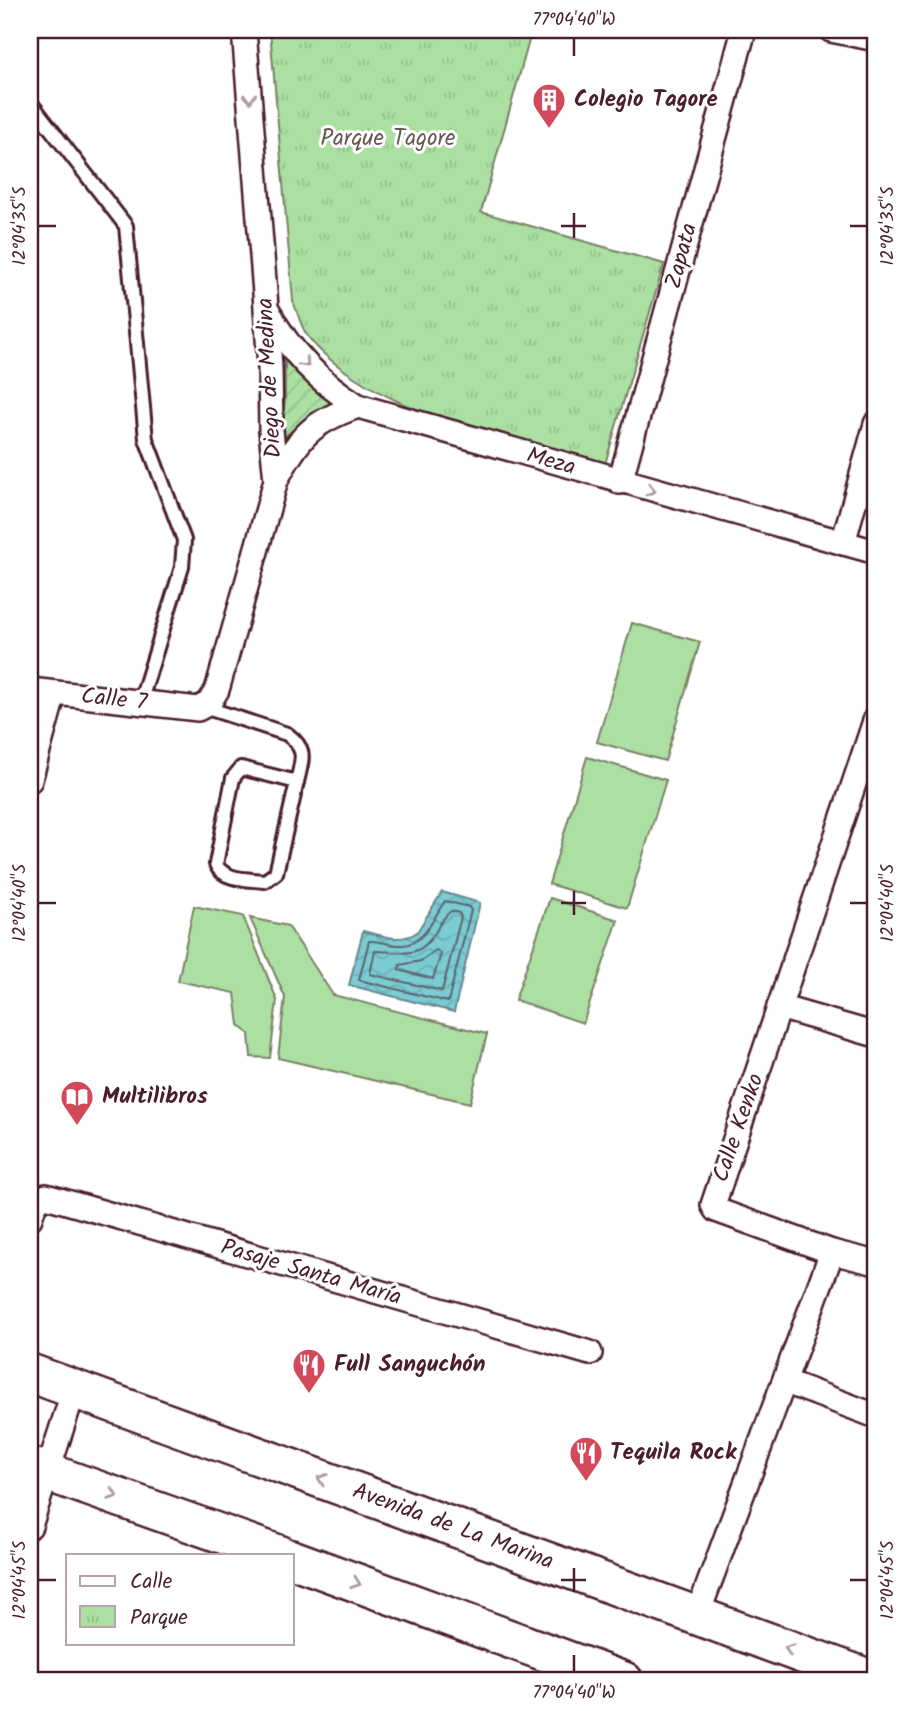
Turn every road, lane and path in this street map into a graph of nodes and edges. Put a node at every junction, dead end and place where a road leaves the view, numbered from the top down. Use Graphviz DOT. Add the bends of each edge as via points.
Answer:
graph roads {
  1 [pos="744,30"];
  2 [pos="831,30"];
  3 [pos="245,32"];
  4 [pos="876,39"];
  5 [pos="30,102"];
  6 [pos="266,307"];
  7 [pos="358,407"];
  8 [pos="876,424"];
  9 [pos="276,480"];
  10 [pos="620,482"];
  11 [pos="843,542"];
  12 [pos="876,552"];
  13 [pos="30,690"];
  14 [pos="54,693"];
  15 [pos="140,703"];
  16 [pos="201,708"];
  17 [pos="876,718"];
  18 [pos="30,780"];
  19 [pos="297,782"];
  20 [pos="779,1007"];
  21 [pos="876,1035"];
  22 [pos="32,1211"];
  23 [pos="832,1252"];
  24 [pos="876,1263"];
  25 [pos="590,1353"];
  26 [pos="30,1373"];
  27 [pos="786,1382"];
  28 [pos="74,1390"];
  29 [pos="876,1416"];
  30 [pos="39,1469"];
  31 [pos="30,1526"];
  32 [pos="278,1554"];
  33 [pos="294,1560"];
  34 [pos="697,1616"];
  35 [pos="624,1681"];
  36 [pos="876,1681"];
  1 -- 10 [label="street, Zapata"];
  2 -- 4 [label="street"];
  3 -- 6 [label="street, Diego de Medina, one-way"];
  5 -- 15 [label="lane" via="126,226 146,439 184,540 182,567"];
  6 -- 7 [label="street, Meza, one-way" via="279,332 307,365"];
  6 -- 9 [label="street, Diego de Medina"];
  7 -- 9 [label="street" via="327,418 299,440"];
  7 -- 10 [label="street, Meza"];
  8 -- 11 [label="street"];
  9 -- 16 [label="street, Diego de Medina" via="217,690"];
  10 -- 11 [label="street, Meza, one-way"];
  11 -- 12 [label="street, Meza"];
  13 -- 14 [label="street, Calle 7"];
  14 -- 15 [label="street, Calle 7"];
  14 -- 18 [label="street"];
  15 -- 16 [label="street, Calle 7"];
  16 -- 19 [label="lane" via="287,734 303,753"];
  17 -- 20 [label="street, Calle Kenko"];
  19 -- 19 [label="lane" via="276,873 265,881 226,876 216,864 236,772 242,768"];
  20 -- 21 [label="street"];
  20 -- 23 [label="street, Calle Kenko" via="713,1205 716,1210"];
  22 -- 25 [label="street, Pasaje Santa María" via="40,1197 46,1196"];
  23 -- 24 [label="street"];
  23 -- 27 [label="street"];
  26 -- 28 [label="main road, Avenida de La Marina"];
  27 -- 29 [label="street"];
  27 -- 34 [label="street"];
  28 -- 30 [label="street"];
  34 -- 28 [label="main road, Avenida de La Marina, one-way"];
  30 -- 31 [label="street"];
  30 -- 32 [label="main road, one-way"];
  33 -- 35 [label="main road, one-way"];
  36 -- 34 [label="main road, Avenida de La Marina, one-way"];
}
